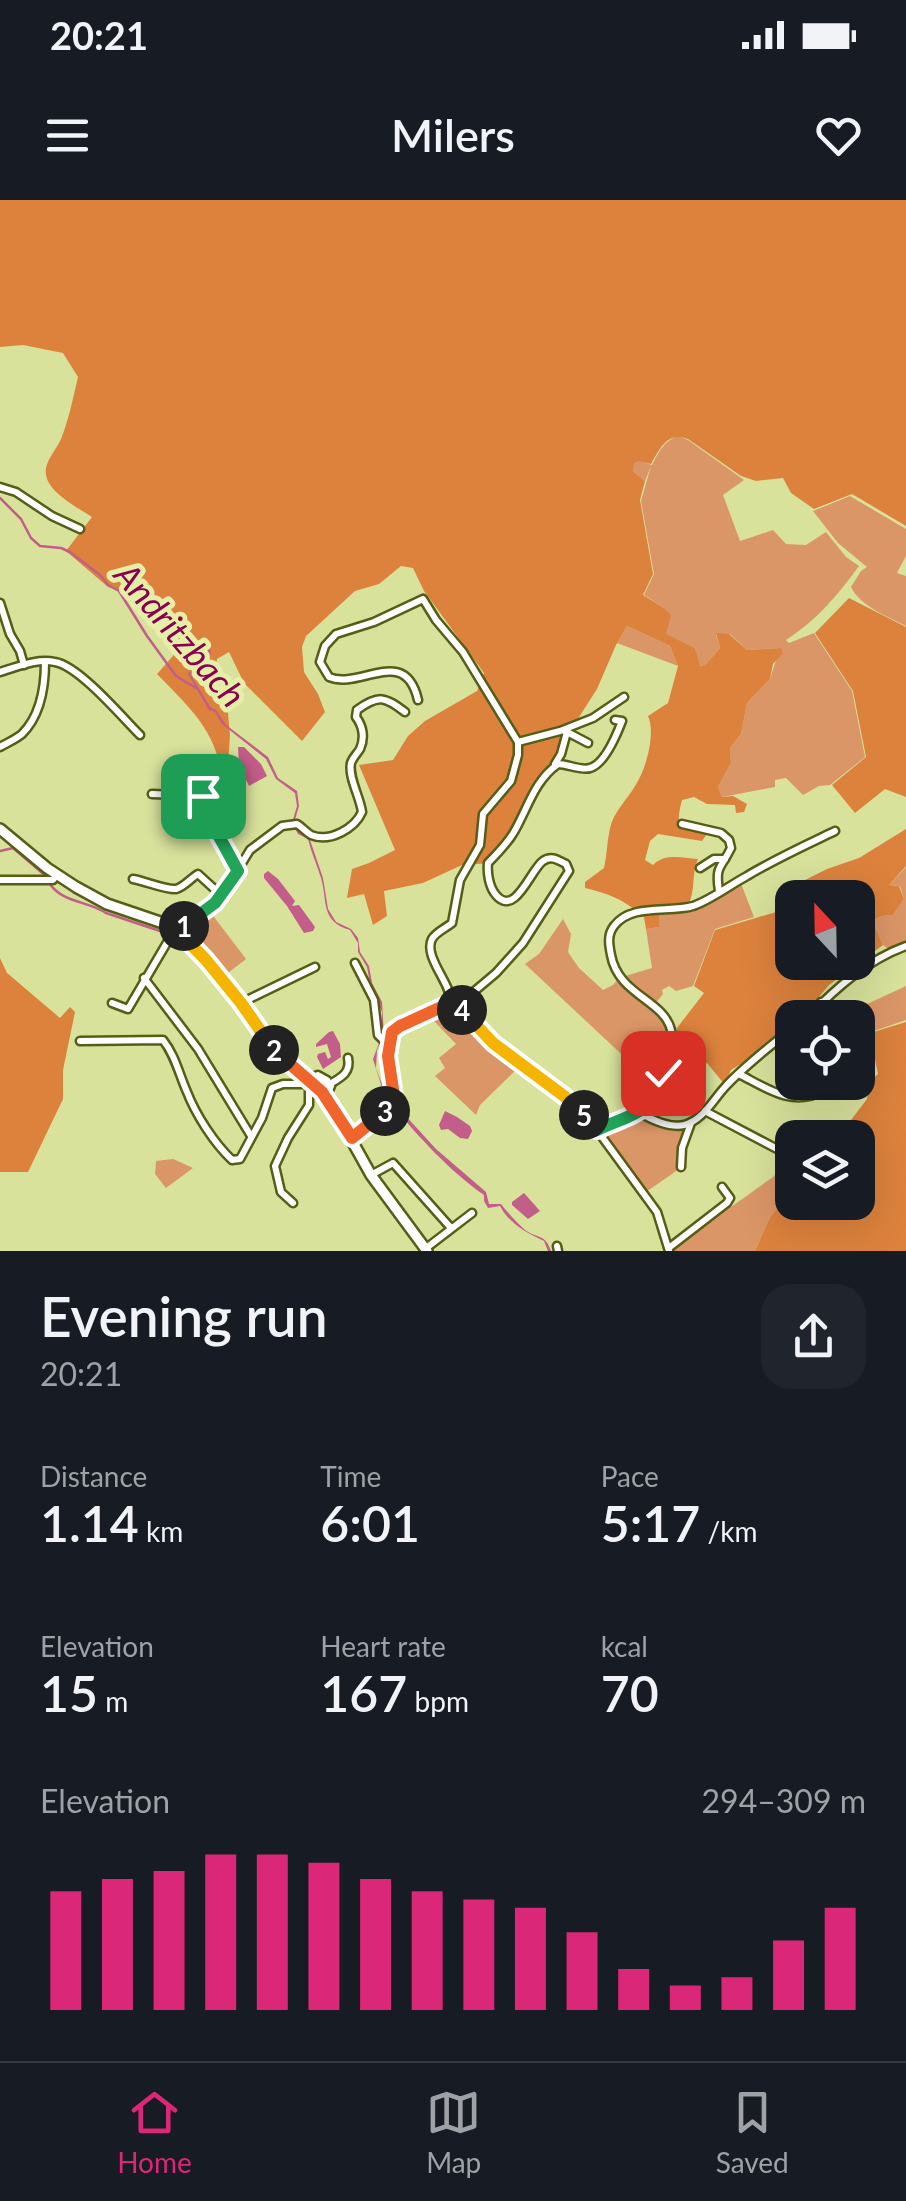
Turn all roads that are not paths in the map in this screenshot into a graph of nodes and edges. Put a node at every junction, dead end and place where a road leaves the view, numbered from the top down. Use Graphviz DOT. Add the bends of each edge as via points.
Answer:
graph roads {
  1 [pos="0,487"];
  2 [pos="80,528"];
  3 [pos="0,604"];
  4 [pos="45,661"];
  5 [pos="24,664"];
  6 [pos="0,672"];
  7 [pos="624,698"];
  8 [pos="418,700"];
  9 [pos="405,712"];
  10 [pos="615,720"];
  11 [pos="565,731"];
  12 [pos="140,735"];
  13 [pos="518,742"];
  14 [pos="588,743"];
  15 [pos="0,748"];
  16 [pos="554,765"];
  17 [pos="152,794"];
  18 [pos="682,824"];
  19 [pos="0,829"];
  20 [pos="835,831"];
  21 [pos="724,860"];
  22 [pos="700,868"];
  23 [pos="238,871"];
  24 [pos="57,875"];
  25 [pos="133,879"];
  26 [pos="0,880"];
  27 [pos="719,891"];
  28 [pos="222,896"];
  29 [pos="176,930"];
  30 [pos="906,946"];
  31 [pos="355,963"];
  32 [pos="315,966"];
  33 [pos="144,978"];
  34 [pos="824,1000"];
  35 [pos="112,1003"];
  36 [pos="241,1003"];
  37 [pos="455,1004"];
  38 [pos="384,1040"];
  39 [pos="80,1041"];
  40 [pos="775,1044"];
  41 [pos="348,1058"];
  42 [pos="739,1074"];
  43 [pos="308,1080"];
  44 [pos="330,1084"];
  45 [pos="775,1091"];
  46 [pos="326,1097"];
  47 [pos="705,1111"];
  48 [pos="639,1112"];
  49 [pos="692,1122"];
  50 [pos="597,1130"];
  51 [pos="252,1136"];
  52 [pos="352,1138"];
  53 [pos="775,1148"];
  54 [pos="681,1167"];
  55 [pos="372,1175"];
  56 [pos="722,1188"];
  57 [pos="294,1203"];
  58 [pos="472,1213"];
  59 [pos="452,1228"];
  60 [pos="670,1249"];
  61 [pos="426,1250"];
  1 -- 2 [label="street"];
  3 -- 5 [label="street"];
  4 -- 5 [label="street"];
  4 -- 12 [label="street" via="75,672"];
  4 -- 15 [label="street" via="34,716"];
  5 -- 6 [label="street"];
  7 -- 11 [label="street"];
  8 -- 13 [label="street" via="402,674 329,677 320,662 325,646 336,634 423,599"];
  9 -- 23 [label="street" via="385,699 357,710 362,731 351,764 362,812 355,825 323,836 282,826 250,850"];
  10 -- 16 [label="street" via="622,721 615,739 594,766"];
  11 -- 13 [label="street"];
  11 -- 14 [label="street"];
  11 -- 16 [label="street"];
  13 -- 37 [label="street" via="514,773 485,809 480,845 460,880 452,923 430,946"];
  16 -- 37 [label="street" via="486,869 496,895 508,900 547,859 566,864 568,874 523,943"];
  17 -- 23 [label="street" via="201,794"];
  18 -- 21 [label="street" via="721,833 731,848"];
  19 -- 24 [label="main road"];
  20 -- 27 [label="street"];
  21 -- 22 [label="street"];
  21 -- 27 [label="street"];
  23 -- 28 [label="street"];
  24 -- 26 [label="street" via="45,882"];
  24 -- 29 [label="main road" via="106,904"];
  25 -- 28 [label="street" via="173,890 198,874"];
  27 -- 48 [label="street" via="696,905 633,912 615,925 608,941 624,982 662,1014 672,1033 660,1087"];
  28 -- 29 [label="street"];
  29 -- 33 [label="street"];
  29 -- 36 [label="main road"];
  30 -- 34 [label="street"];
  31 -- 38 [label="street" via="376,1004"];
  32 -- 36 [label="street"];
  33 -- 35 [label="street" via="128,1009"];
  33 -- 51 [label="street"];
  36 -- 43 [label="main road" via="265,1041"];
  37 -- 38 [label="street" via="400,1026"];
  37 -- 50 [label="street"];
  38 -- 52 [label="street" via="394,1096"];
  39 -- 51 [label="street" via="163,1040 188,1096 229,1159 240,1159"];
  40 -- 42 [label="street"];
  41 -- 44 [label="street" via="346,1074"];
  42 -- 45 [label="street"];
  42 -- 47 [label="street"];
  43 -- 44 [label="street" via="318,1076"];
  43 -- 46 [label="main road"];
  43 -- 51 [label="street" via="272,1088"];
  43 -- 57 [label="street" via="309,1105 275,1166 281,1192"];
  44 -- 46 [label="street"];
  46 -- 52 [label="main road"];
  47 -- 49 [label="street"];
  47 -- 53 [label="street"];
  48 -- 49 [label="street" via="673,1126"];
  48 -- 50 [label="street"];
  49 -- 54 [label="street"];
  50 -- 60 [label="street" via="657,1212"];
  52 -- 55 [label="main road"];
  55 -- 59 [label="street" via="393,1163"];
  55 -- 61 [label="main road"];
  56 -- 60 [label="street" via="727,1204"];
  58 -- 59 [label="street"];
  59 -- 61 [label="street"];
}
